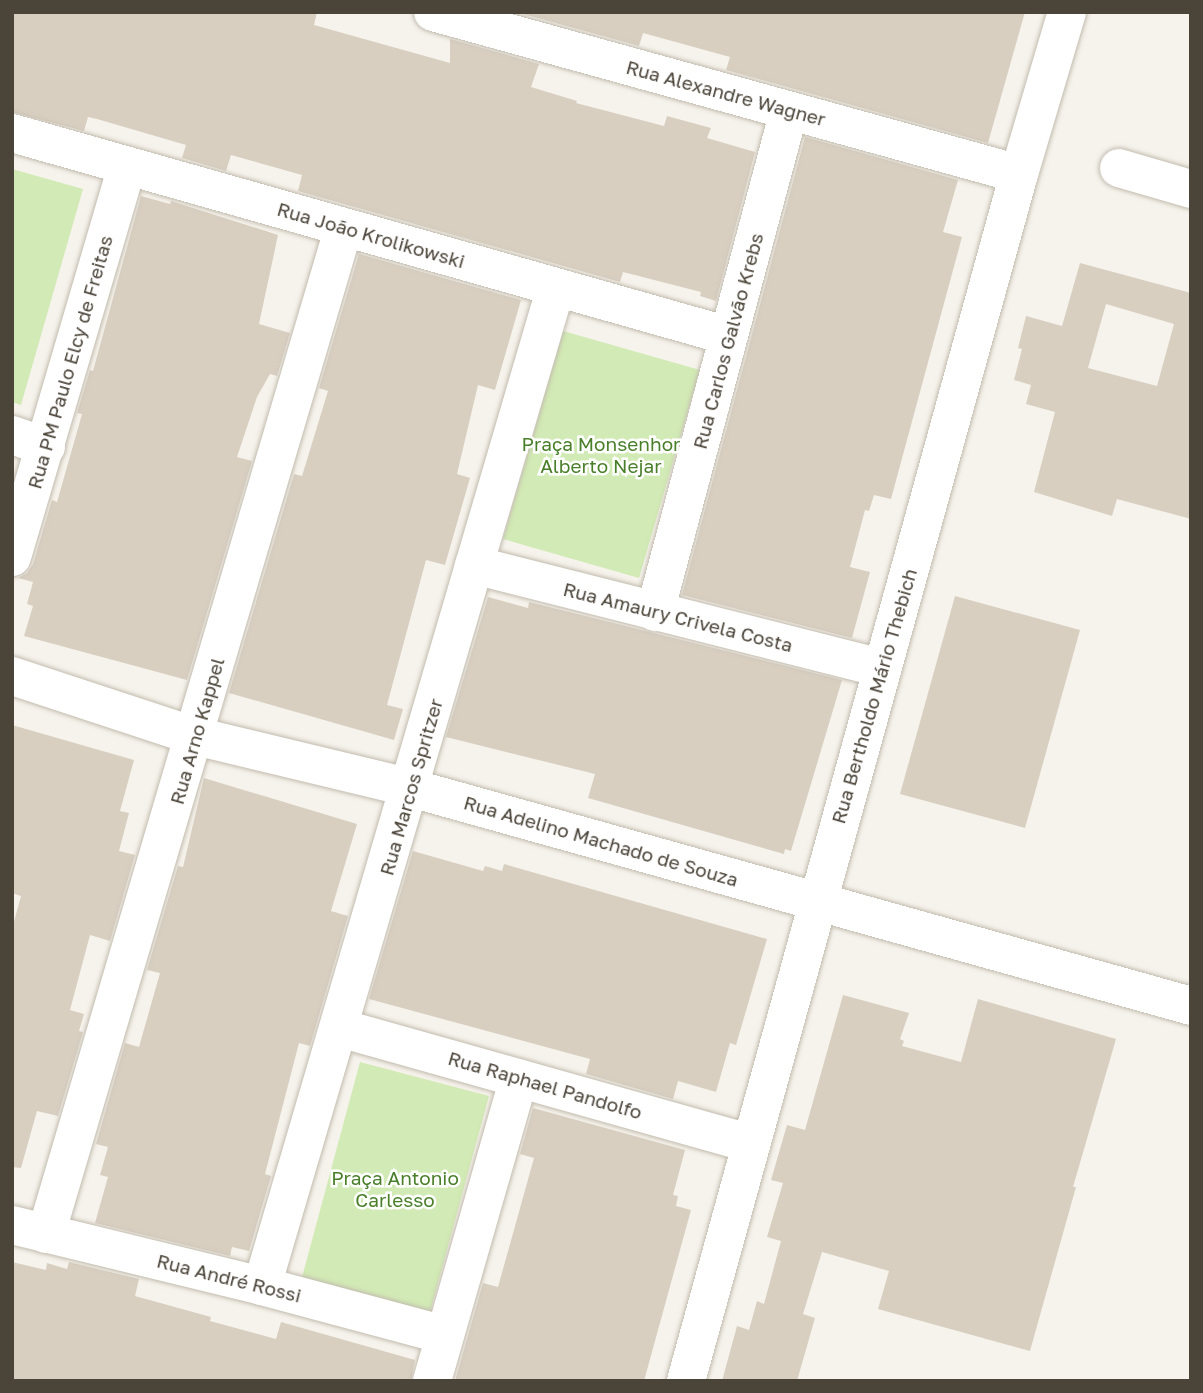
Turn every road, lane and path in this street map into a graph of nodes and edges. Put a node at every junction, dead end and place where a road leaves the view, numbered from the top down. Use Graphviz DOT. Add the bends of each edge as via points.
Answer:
graph roads {
  1 [pos="433,12"];
  2 [pos="1067,12"];
  3 [pos="789,111"];
  4 [pos="12,133"];
  5 [pos="127,166"];
  6 [pos="1119,168"];
  7 [pos="1019,174"];
  8 [pos="1191,189"];
  9 [pos="345,227"];
  10 [pos="556,287"];
  11 [pos="729,336"];
  12 [pos="29,441"];
  13 [pos="12,557"];
  14 [pos="474,565"];
  15 [pos="655,612"];
  16 [pos="882,668"];
  17 [pos="12,676"];
  18 [pos="195,736"];
  19 [pos="411,788"];
  20 [pos="817,902"];
  21 [pos="1191,1006"];
  22 [pos="340,1028"];
  23 [pos="519,1078"];
  24 [pos="750,1143"];
  25 [pos="29,1229"];
  26 [pos="262,1286"];
  27 [pos="445,1335"];
  28 [pos="432,1381"];
  29 [pos="686,1381"];
  1 -- 3 [label="street, Rua Alexandre Wagner"];
  2 -- 7 [label="street, Rua Bertholdo Mário Thebich"];
  3 -- 7 [label="street, Rua Alexandre Wagner"];
  3 -- 11 [label="street, Rua Carlos Galvão Krebs"];
  4 -- 5 [label="street, Rua João Krolikowski"];
  5 -- 9 [label="street, Rua João Krolikowski"];
  5 -- 12 [label="street, Rua PM Paulo Elcy de Freitas"];
  6 -- 8 [label="street"];
  7 -- 16 [label="street, Rua Bertholdo Mário Thebich"];
  9 -- 10 [label="street, Rua João Krolikowski"];
  9 -- 18 [label="street, Rua Arno Kappel"];
  10 -- 11 [label="street, Rua João Krolikowski"];
  10 -- 14 [label="street, Rua Marcos Spritzer"];
  11 -- 15 [label="street, Rua Carlos Galvão Krebs"];
  12 -- 13 [label="street, Rua PM Paulo Elcy de Freitas"];
  14 -- 15 [label="street, Rua Amaury Crivela Costa"];
  14 -- 19 [label="street, Rua Marcos Spritzer"];
  15 -- 16 [label="street, Rua Amaury Crivela Costa"];
  16 -- 20 [label="street, Rua Bertholdo Mário Thebich"];
  17 -- 18 [label="street, Rua Adelino Machado de Souza"];
  18 -- 19 [label="street, Rua Adelino Machado de Souza"];
  18 -- 25 [label="street, Rua Arno Kappel"];
  19 -- 20 [label="street, Rua Adelino Machado de Souza"];
  19 -- 22 [label="street, Rua Marcos Spritzer"];
  20 -- 21 [label="street, Rua Adelino Machado de Souza"];
  20 -- 24 [label="street, Rua Bertholdo Mário Thebich"];
  22 -- 23 [label="street, Rua Raphael Pandolfo"];
  22 -- 26 [label="street, Rua Marcos Spritzer"];
  23 -- 24 [label="street, Rua Raphael Pandolfo"];
  23 -- 27 [label="street"];
  24 -- 29 [label="street, Rua Bertholdo Mário Thebich"];
  25 -- 26 [label="street, Rua André Rossi"];
  26 -- 27 [label="street, Rua André Rossi"];
  27 -- 28 [label="street"];
}
